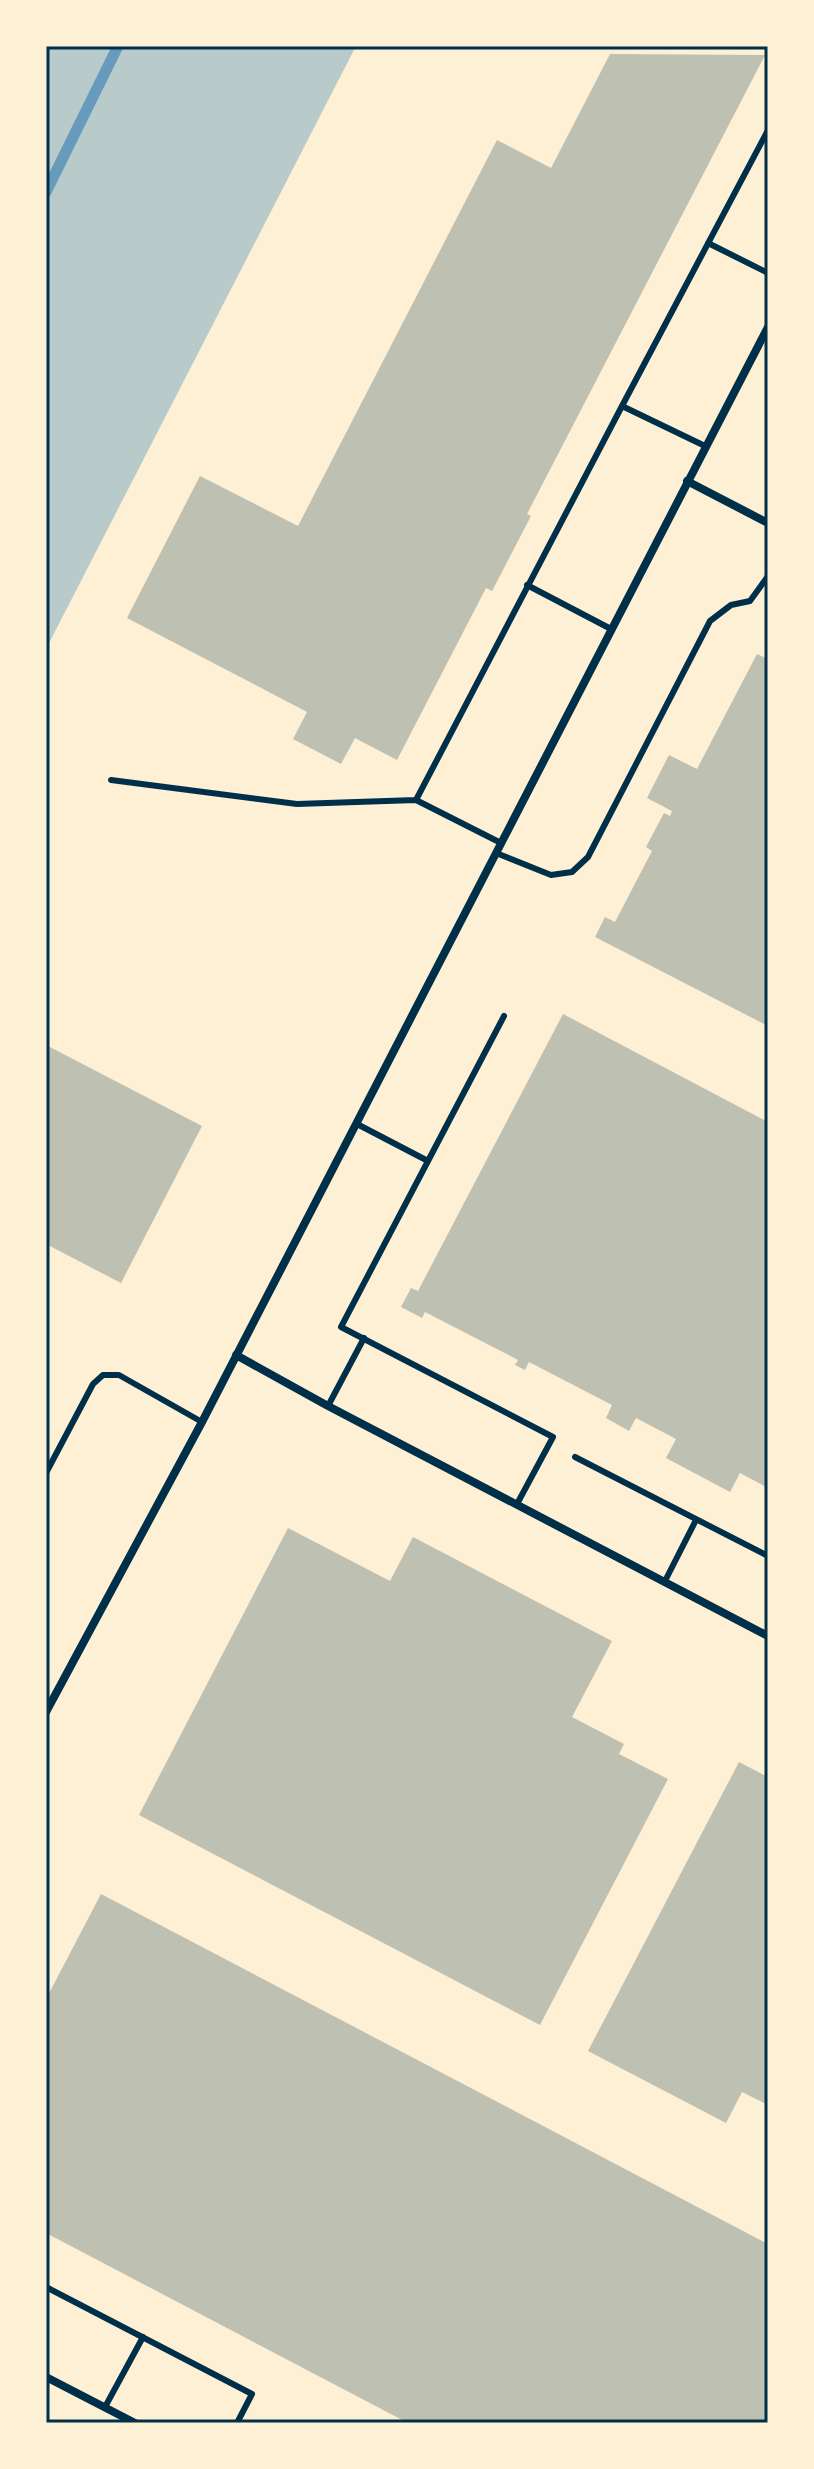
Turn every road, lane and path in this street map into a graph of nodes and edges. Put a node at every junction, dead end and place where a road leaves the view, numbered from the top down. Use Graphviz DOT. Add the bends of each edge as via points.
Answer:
graph roads {
  1 [pos="768,130"];
  2 [pos="708,243"];
  3 [pos="768,273"];
  4 [pos="767,331"];
  5 [pos="622,406"];
  6 [pos="705,446"];
  7 [pos="687,481"];
  8 [pos="768,523"];
  9 [pos="768,576"];
  10 [pos="527,585"];
  11 [pos="611,629"];
  12 [pos="111,780"];
  13 [pos="416,800"];
  14 [pos="501,843"];
  15 [pos="496,853"];
  16 [pos="504,1016"];
  17 [pos="357,1124"];
  18 [pos="428,1161"];
  19 [pos="364,1338"];
  20 [pos="236,1355"];
  21 [pos="328,1406"];
  22 [pos="202,1422"];
  23 [pos="575,1457"];
  24 [pos="46,1473"];
  25 [pos="517,1504"];
  26 [pos="696,1520"];
  27 [pos="768,1556"];
  28 [pos="665,1581"];
  29 [pos="768,1636"];
  30 [pos="46,1712"];
  31 [pos="46,2287"];
  32 [pos="143,2337"];
  33 [pos="46,2377"];
  34 [pos="105,2407"];
  35 [pos="135,2423"];
  36 [pos="237,2423"];
  1 -- 2 [label="lane"];
  2 -- 3 [label="lane"];
  2 -- 5 [label="lane"];
  4 -- 6 [label="street"];
  5 -- 6 [label="lane"];
  5 -- 10 [label="lane"];
  6 -- 7 [label="street"];
  7 -- 8 [label="street"];
  7 -- 11 [label="street"];
  9 -- 15 [label="lane" via="750,601 731,605 710,621 588,857 572,872 551,875"];
  10 -- 11 [label="lane"];
  10 -- 13 [label="lane"];
  11 -- 14 [label="street"];
  12 -- 13 [label="lane" via="297,804"];
  13 -- 14 [label="lane"];
  14 -- 15 [label="street"];
  15 -- 17 [label="street"];
  16 -- 18 [label="lane"];
  17 -- 18 [label="lane"];
  17 -- 20 [label="street"];
  18 -- 19 [label="lane" via="341,1327"];
  19 -- 21 [label="lane"];
  19 -- 25 [label="lane" via="553,1437"];
  20 -- 21 [label="street"];
  20 -- 22 [label="street"];
  21 -- 25 [label="street"];
  22 -- 24 [label="lane" via="119,1375 103,1375 93,1384"];
  22 -- 30 [label="street"];
  23 -- 26 [label="lane"];
  25 -- 28 [label="street"];
  26 -- 27 [label="lane"];
  26 -- 28 [label="lane"];
  28 -- 29 [label="street"];
  31 -- 32 [label="lane"];
  32 -- 34 [label="lane"];
  32 -- 36 [label="lane" via="252,2394"];
  33 -- 34 [label="street"];
  34 -- 35 [label="street"];
}
